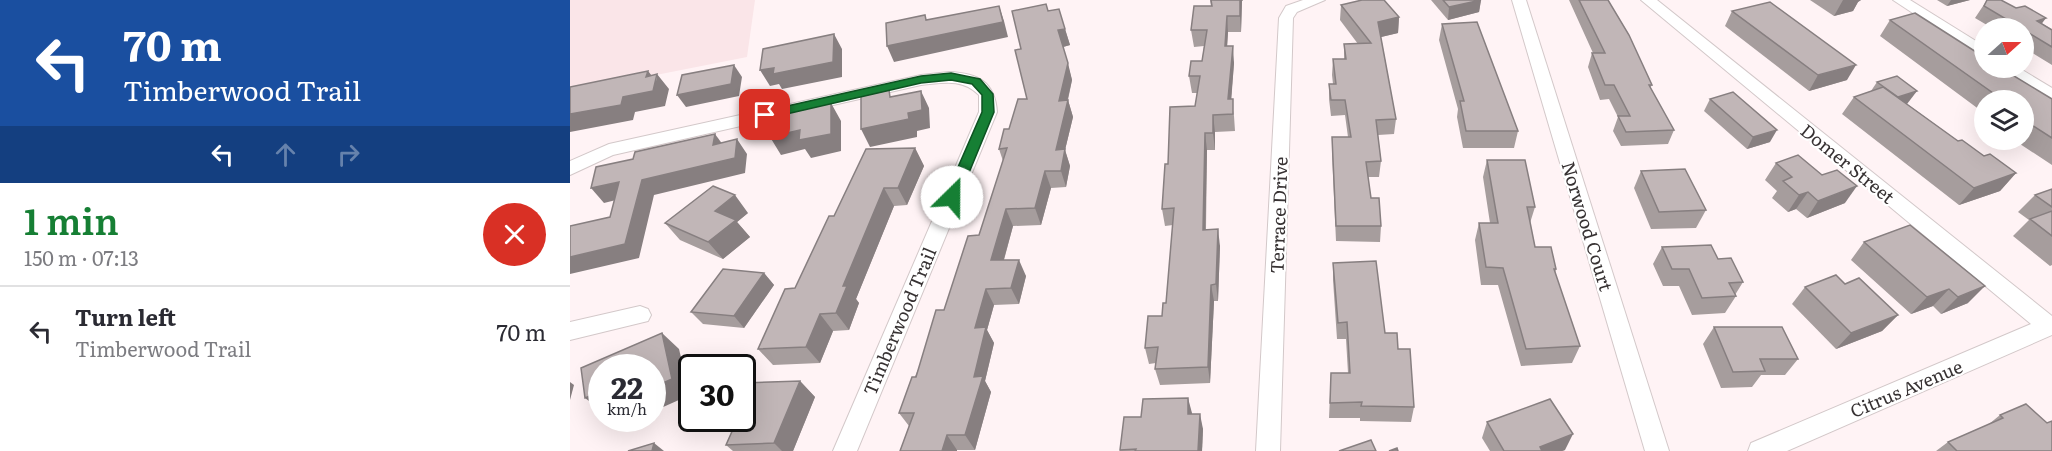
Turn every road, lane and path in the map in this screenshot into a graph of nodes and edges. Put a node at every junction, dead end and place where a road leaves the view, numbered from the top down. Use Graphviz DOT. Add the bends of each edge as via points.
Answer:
graph roads {
  1 [pos="1317,0"];
  2 [pos="1519,0"];
  3 [pos="1648,0"];
  4 [pos="1900,0"];
  5 [pos="1974,47"];
  6 [pos="2024,78"];
  7 [pos="2052,95"];
  8 [pos="570,169"];
  9 [pos="640,315"];
  10 [pos="2051,326"];
  11 [pos="570,331"];
  12 [pos="844,451"];
  13 [pos="1268,451"];
  14 [pos="1658,451"];
  15 [pos="1760,451"];
  1 -- 13 [label="street, Terrace Drive" via="1291,9 1286,18"];
  2 -- 14 [label="street, Norwood Court"];
  3 -- 10 [label="street, Domer Street"];
  4 -- 5 [label="street"];
  6 -- 7 [label="street"];
  8 -- 12 [label="street, Timberwood Trail" via="609,150 921,80 951,76 976,81 987,94 988,112"];
  9 -- 11 [label="street"];
  10 -- 15 [label="street, Citrus Avenue"];
}
